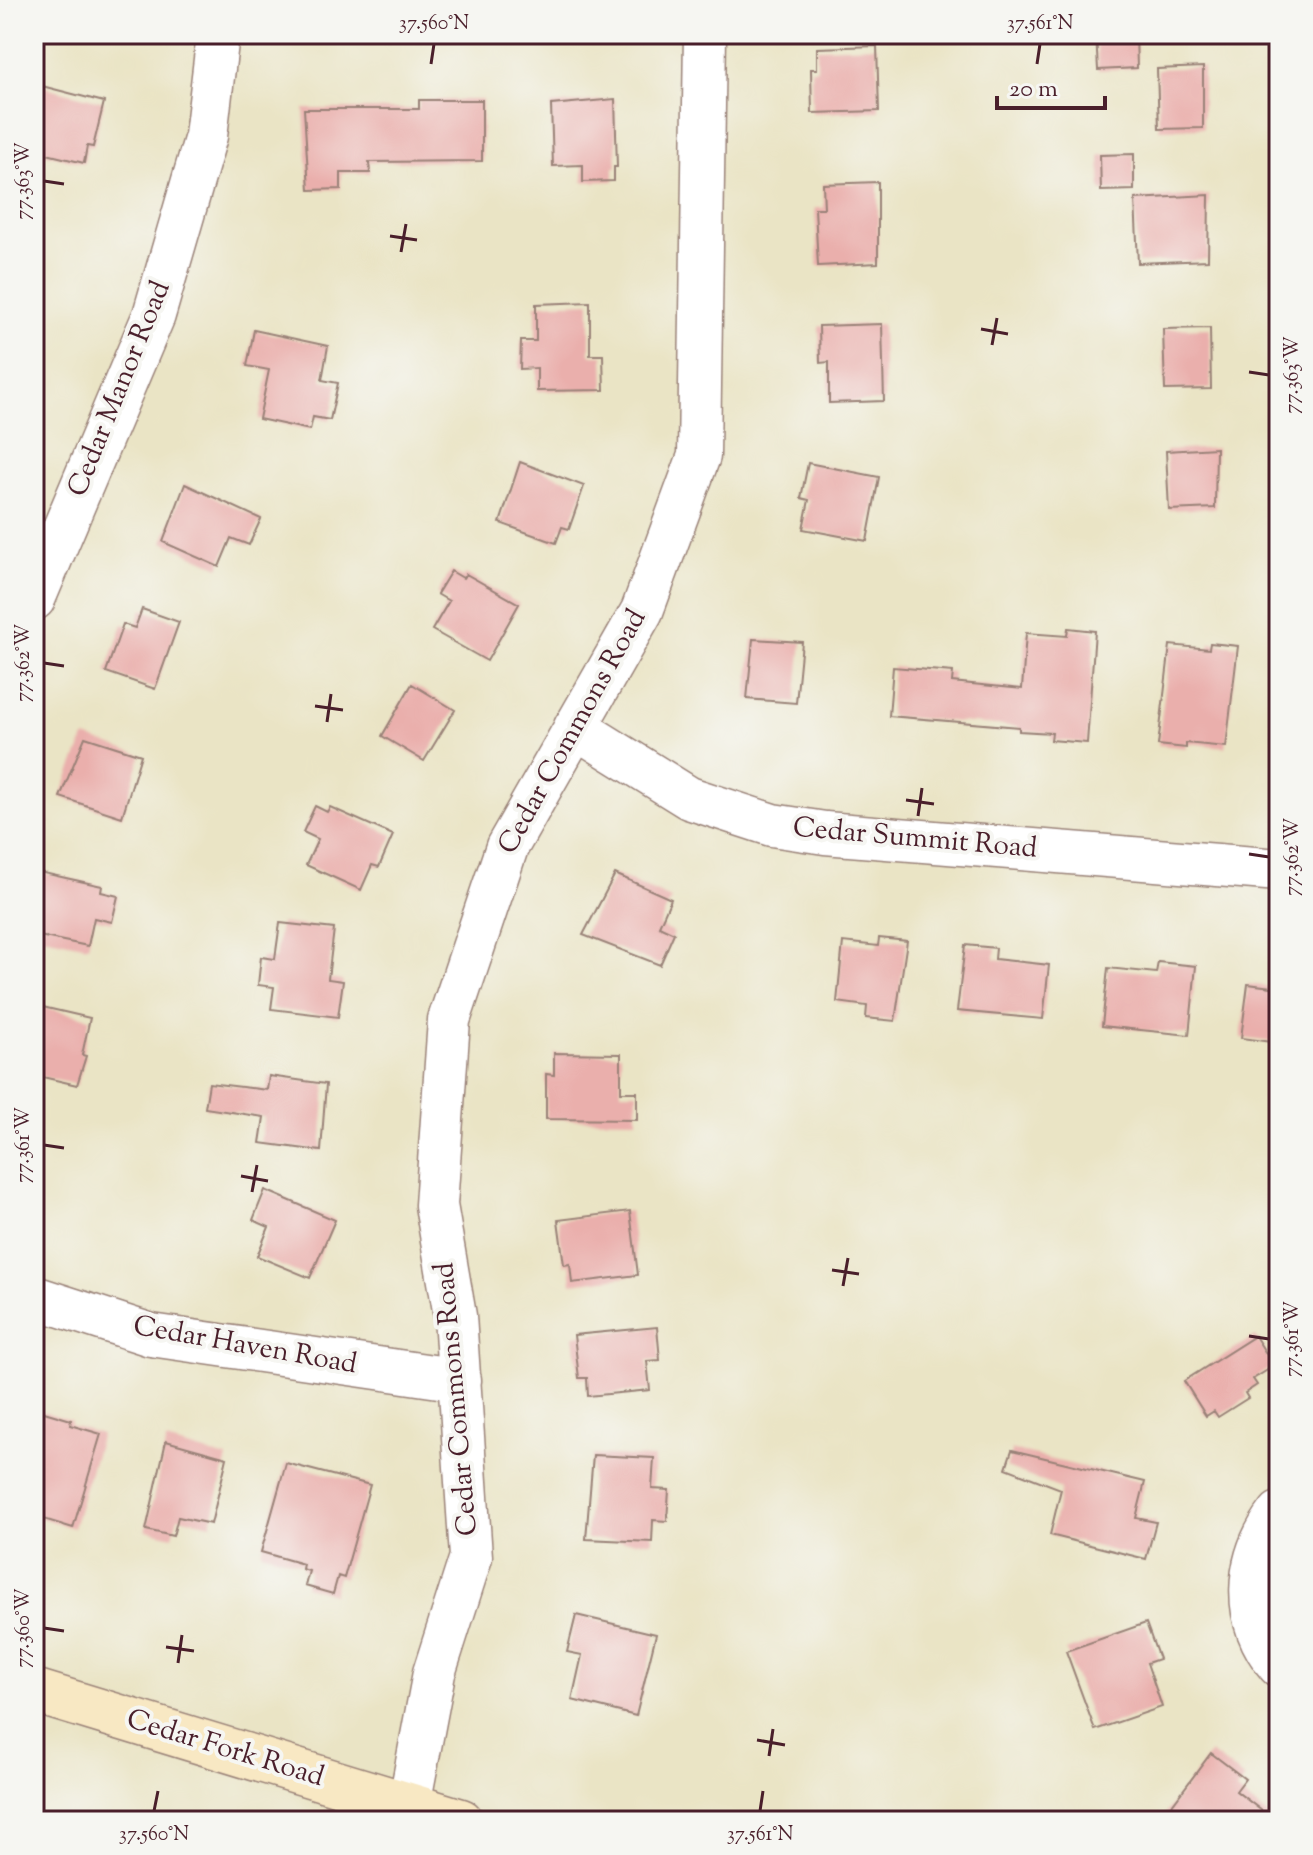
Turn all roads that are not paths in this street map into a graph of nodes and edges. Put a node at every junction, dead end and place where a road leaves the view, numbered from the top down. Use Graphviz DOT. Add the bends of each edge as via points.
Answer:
graph roads {
  1 [pos="218,34"];
  2 [pos="705,34"];
  3 [pos="34,599"];
  4 [pos="575,727"];
  5 [pos="1279,870"];
  6 [pos="34,1297"];
  7 [pos="460,1380"];
  8 [pos="1279,1513"];
  9 [pos="1279,1666"];
  10 [pos="34,1691"];
  11 [pos="408,1813"];
  12 [pos="461,1821"];
  1 -- 3 [label="street, Cedar Manor Road" via="206,136 154,315"];
  2 -- 4 [label="street, Cedar Commons Road" via="699,456 642,611"];
  4 -- 5 [label="street, Cedar Summit Road" via="689,798 772,825"];
  4 -- 7 [label="street, Cedar Commons Road" via="507,847 449,1020 436,1205"];
  6 -- 7 [label="street, Cedar Haven Road" via="151,1335"];
  7 -- 11 [label="street, Cedar Commons Road" via="471,1557 434,1673"];
  8 -- 9 [label="street" via="1255,1555 1251,1580 1258,1632"];
  10 -- 11 [label="street, Cedar Fork Road"];
  11 -- 12 [label="street, Cedar Fork Road"];
}
